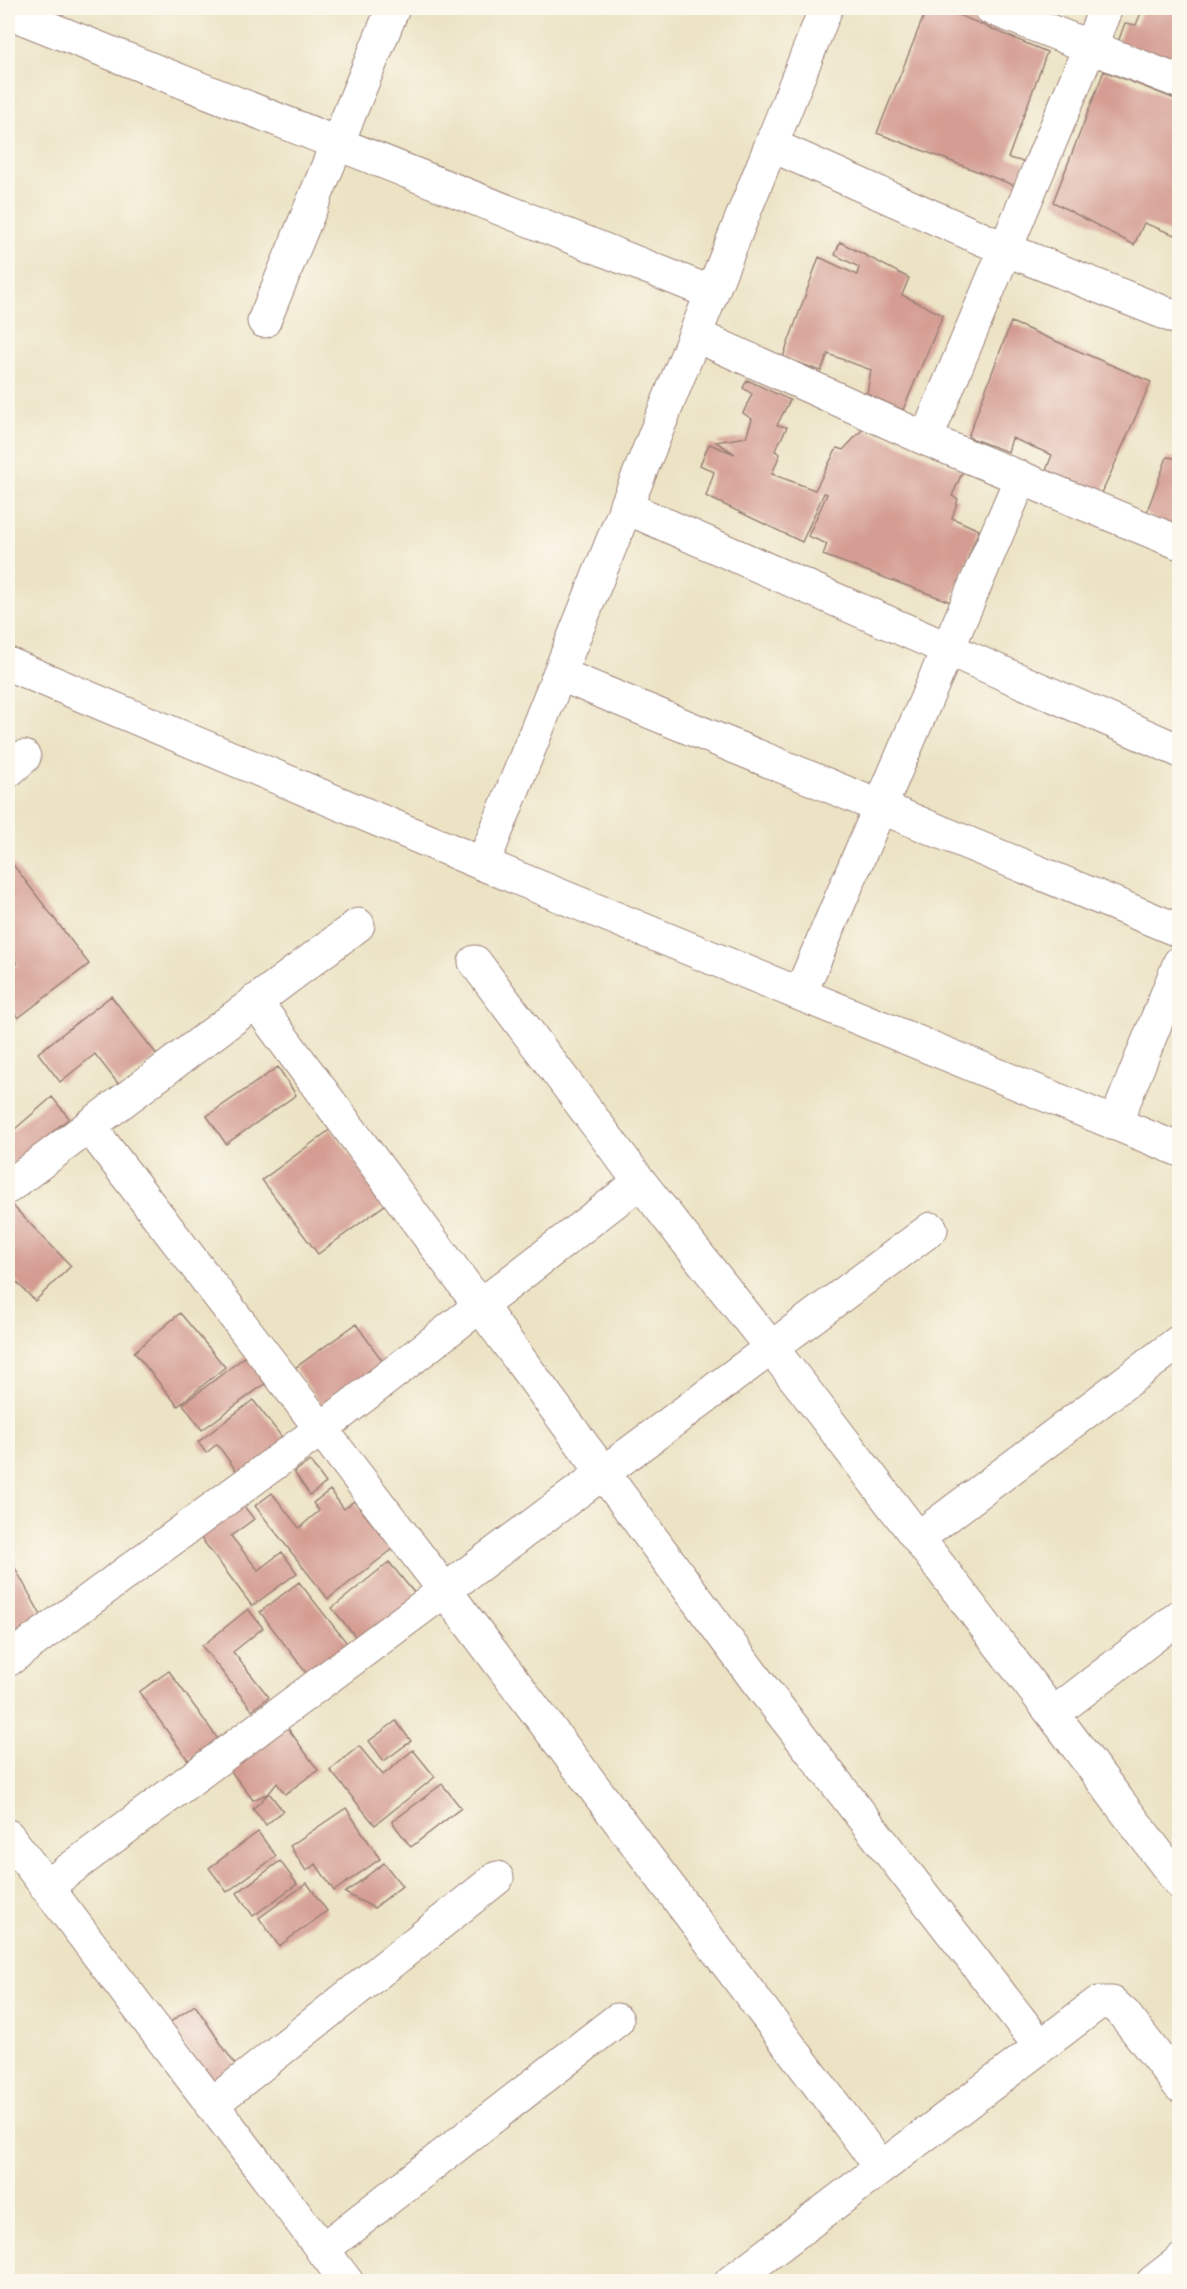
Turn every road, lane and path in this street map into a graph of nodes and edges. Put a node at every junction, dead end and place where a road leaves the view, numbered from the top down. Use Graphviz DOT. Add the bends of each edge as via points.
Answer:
graph roads {
  1 [pos="393,8"];
  2 [pos="826,8"];
  3 [pos="991,8"];
  4 [pos="1106,8"];
  5 [pos="8,12"];
  6 [pos="1090,45"];
  7 [pos="1179,82"];
  8 [pos="338,144"];
  9 [pos="771,145"];
  10 [pos="1005,249"];
  11 [pos="712,293"];
  12 [pos="1179,320"];
  13 [pos="264,321"];
  14 [pos="695,335"];
  15 [pos="926,439"];
  16 [pos="1021,478"];
  17 [pos="625,507"];
  18 [pos="1179,543"];
  19 [pos="948,649"];
  20 [pos="8,664"];
  21 [pos="559,674"];
  22 [pos="1179,751"];
  23 [pos="880,808"];
  24 [pos="483,864"];
  25 [pos="358,925"];
  26 [pos="1179,932"];
  27 [pos="475,962"];
  28 [pos="1179,962"];
  29 [pos="800,994"];
  30 [pos="255,1001"];
  31 [pos="1115,1124"];
  32 [pos="89,1126"];
  33 [pos="1179,1150"];
  34 [pos="640,1182"];
  35 [pos="8,1187"];
  36 [pos="931,1229"];
  37 [pos="480,1307"];
  38 [pos="1179,1341"];
  39 [pos="771,1347"];
  40 [pos="321,1429"];
  41 [pos="603,1474"];
  42 [pos="918,1538"];
  43 [pos="446,1592"];
  44 [pos="1179,1616"];
  45 [pos="8,1660"];
  46 [pos="1053,1714"];
  47 [pos="8,1836"];
  48 [pos="497,1878"];
  49 [pos="1179,1883"];
  50 [pos="46,1887"];
  51 [pos="617,2020"];
  52 [pos="1040,2046"];
  53 [pos="1179,2086"];
  54 [pos="211,2105"];
  55 [pos="881,2167"];
  56 [pos="322,2250"];
  57 [pos="1179,2261"];
  58 [pos="347,2282"];
  59 [pos="730,2282"];
  60 [pos="1153,2282"];
  1 -- 8 [label="street"];
  2 -- 9 [label="street"];
  3 -- 6 [label="street"];
  4 -- 6 [label="street"];
  5 -- 8 [label="street"];
  6 -- 7 [label="street"];
  6 -- 10 [label="street"];
  8 -- 11 [label="street"];
  8 -- 13 [label="street"];
  9 -- 10 [label="street"];
  9 -- 11 [label="street"];
  10 -- 12 [label="street"];
  10 -- 15 [label="street"];
  11 -- 14 [label="street"];
  14 -- 15 [label="street"];
  14 -- 17 [label="street"];
  15 -- 16 [label="street"];
  16 -- 18 [label="street"];
  16 -- 19 [label="street"];
  17 -- 19 [label="street"];
  17 -- 21 [label="street"];
  19 -- 22 [label="street"];
  19 -- 23 [label="street"];
  20 -- 24 [label="street"];
  21 -- 23 [label="street"];
  21 -- 24 [label="street"];
  23 -- 26 [label="street"];
  23 -- 29 [label="street"];
  24 -- 29 [label="street"];
  25 -- 30 [label="street"];
  27 -- 34 [label="street"];
  28 -- 31 [label="street"];
  29 -- 31 [label="street"];
  30 -- 32 [label="street"];
  30 -- 37 [label="street"];
  31 -- 33 [label="street"];
  32 -- 35 [label="street"];
  32 -- 40 [label="street"];
  34 -- 37 [label="street"];
  34 -- 39 [label="street"];
  36 -- 39 [label="street"];
  37 -- 40 [label="street"];
  37 -- 41 [label="street"];
  38 -- 42 [label="street"];
  39 -- 41 [label="street"];
  39 -- 42 [label="street"];
  40 -- 43 [label="street"];
  40 -- 45 [label="street"];
  41 -- 43 [label="street"];
  41 -- 52 [label="street" via="757,1681"];
  42 -- 46 [label="street"];
  43 -- 50 [label="street"];
  43 -- 55 [label="street"];
  44 -- 46 [label="street"];
  46 -- 49 [label="street"];
  47 -- 50 [label="street"];
  48 -- 54 [label="street"];
  50 -- 54 [label="street"];
  51 -- 56 [label="street"];
  52 -- 53 [label="street" via="1098,2003 1112,2003"];
  52 -- 55 [label="street"];
  54 -- 56 [label="street"];
  55 -- 59 [label="street"];
  56 -- 58 [label="street"];
  57 -- 60 [label="street"];
}
